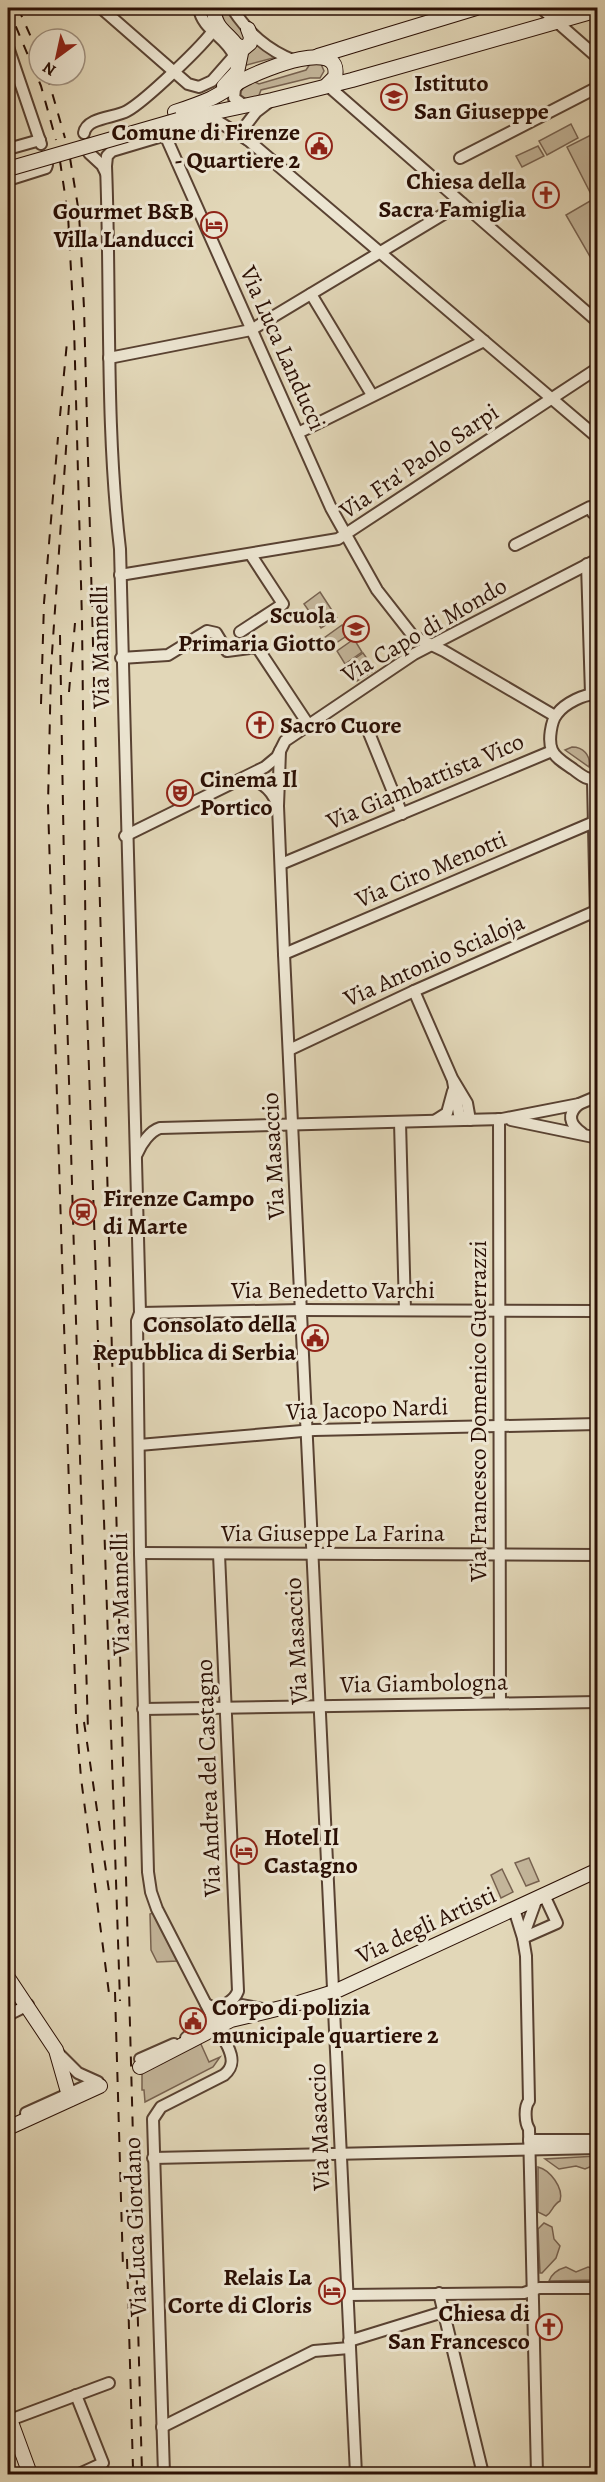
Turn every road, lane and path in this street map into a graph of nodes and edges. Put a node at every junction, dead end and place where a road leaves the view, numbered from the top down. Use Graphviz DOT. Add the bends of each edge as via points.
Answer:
graph roads {
  1 [pos="102,8"];
  2 [pos="200,8"];
  3 [pos="232,8"];
  4 [pos="477,8"];
  5 [pos="541,8"];
  6 [pos="597,10"];
  7 [pos="214,20"];
  8 [pos="559,22"];
  9 [pos="248,29"];
  10 [pos="8,46"];
  11 [pos="238,46"];
  12 [pos="318,56"];
  13 [pos="597,58"];
  14 [pos="295,61"];
  15 [pos="174,70"];
  16 [pos="240,81"];
  17 [pos="327,85"];
  18 [pos="597,87"];
  19 [pos="209,100"];
  20 [pos="272,100"];
  21 [pos="245,106"];
  22 [pos="202,114"];
  23 [pos="177,116"];
  24 [pos="216,120"];
  25 [pos="84,133"];
  26 [pos="165,135"];
  27 [pos="248,140"];
  28 [pos="8,149"];
  29 [pos="89,153"];
  30 [pos="460,158"];
  31 [pos="8,160"];
  32 [pos="47,165"];
  33 [pos="8,168"];
  34 [pos="106,173"];
  35 [pos="8,180"];
  36 [pos="462,203"];
  37 [pos="380,252"];
  38 [pos="311,294"];
  39 [pos="597,322"];
  40 [pos="251,330"];
  41 [pos="484,341"];
  42 [pos="109,358"];
  43 [pos="597,368"];
  44 [pos="372,395"];
  45 [pos="551,399"];
  46 [pos="298,433"];
  47 [pos="597,438"];
  48 [pos="596,515"];
  49 [pos="345,536"];
  50 [pos="514,545"];
  51 [pos="251,555"];
  52 [pos="592,561"];
  53 [pos="120,575"];
  54 [pos="240,632"];
  55 [pos="433,645"];
  56 [pos="121,658"];
  57 [pos="594,694"];
  58 [pos="555,716"];
  59 [pos="309,724"];
  60 [pos="367,728"];
  61 [pos="280,751"];
  62 [pos="552,751"];
  63 [pos="595,779"];
  64 [pos="238,781"];
  65 [pos="278,806"];
  66 [pos="402,814"];
  67 [pos="594,822"];
  68 [pos="125,836"];
  69 [pos="280,864"];
  70 [pos="596,911"];
  71 [pos="284,954"];
  72 [pos="597,988"];
  73 [pos="414,991"];
  74 [pos="597,1012"];
  75 [pos="289,1050"];
  76 [pos="452,1078"];
  77 [pos="453,1091"];
  78 [pos="597,1096"];
  79 [pos="579,1104"];
  80 [pos="500,1119"];
  81 [pos="135,1120"];
  82 [pos="436,1120"];
  83 [pos="468,1120"];
  84 [pos="400,1122"];
  85 [pos="293,1124"];
  86 [pos="153,1131"];
  87 [pos="582,1133"];
  88 [pos="597,1138"];
  89 [pos="137,1156"];
  90 [pos="302,1311"];
  91 [pos="405,1311"];
  92 [pos="499,1311"];
  93 [pos="597,1311"];
  94 [pos="140,1313"];
  95 [pos="597,1424"];
  96 [pos="498,1425"];
  97 [pos="307,1430"];
  98 [pos="139,1445"];
  99 [pos="140,1553"];
  100 [pos="219,1554"];
  101 [pos="313,1554"];
  102 [pos="499,1555"];
  103 [pos="597,1555"];
  104 [pos="597,1702"];
  105 [pos="500,1703"];
  106 [pos="320,1706"];
  107 [pos="225,1708"];
  108 [pos="143,1709"];
  109 [pos="597,1870"];
  110 [pos="541,1896"];
  111 [pos="513,1909"];
  112 [pos="523,1938"];
  113 [pos="10,1984"];
  114 [pos="334,1992"];
  115 [pos="206,2004"];
  116 [pos="28,2005"];
  117 [pos="269,2010"];
  118 [pos="8,2015"];
  119 [pos="213,2025"];
  120 [pos="56,2050"];
  121 [pos="140,2063"];
  122 [pos="98,2081"];
  123 [pos="70,2096"];
  124 [pos="8,2121"];
  125 [pos="8,2128"];
  126 [pos="529,2139"];
  127 [pos="597,2140"];
  128 [pos="597,2148"];
  129 [pos="340,2154"];
  130 [pos="153,2158"];
  131 [pos="597,2288"];
  132 [pos="439,2293"];
  133 [pos="347,2295"];
  134 [pos="532,2295"];
  135 [pos="443,2312"];
  136 [pos="349,2345"];
  137 [pos="109,2383"];
  138 [pos="76,2395"];
  139 [pos="9,2417"];
  140 [pos="162,2427"];
  141 [pos="30,2475"];
  142 [pos="79,2475"];
  143 [pos="164,2475"];
  144 [pos="356,2475"];
  145 [pos="483,2475"];
  146 [pos="537,2475"];
  1 -- 15 [label="street"];
  2 -- 7 [label="street" via="202,17"];
  3 -- 9 [label="street"];
  4 -- 12 [label="street"];
  5 -- 8 [label="street"];
  6 -- 8 [label="street"];
  7 -- 11 [label="street"];
  7 -- 15 [label="street"];
  7 -- 15 [label="street" via="233,58 207,85 199,87 188,84"];
  8 -- 13 [label="street"];
  8 -- 17 [label="street"];
  9 -- 11 [label="street" via="250,43 244,48"];
  9 -- 14 [label="street" via="266,47"];
  10 -- 28 [label="street" via="40,142"];
  11 -- 19 [label="street" via="242,58 237,72"];
  12 -- 14 [label="street"];
  12 -- 17 [label="street" via="328,58 335,68 335,77"];
  14 -- 16 [label="street"];
  15 -- 25 [label="street" via="130,110 90,123"];
  16 -- 19 [label="street"];
  16 -- 21 [label="street" via="234,98"];
  17 -- 20 [label="street"];
  17 -- 36 [label="street"];
  18 -- 30 [label="street"];
  19 -- 23 [label="street"];
  20 -- 21 [label="street"];
  20 -- 27 [label="street" via="249,122"];
  21 -- 22 [label="street"];
  22 -- 23 [label="street"];
  22 -- 24 [label="street"];
  23 -- 31 [label="street"];
  23 -- 33 [label="street, bridge"];
  24 -- 26 [label="street"];
  24 -- 27 [label="street"];
  26 -- 34 [label="street" via="110,152"];
  26 -- 40 [label="street, Via Luca Landucci"];
  27 -- 37 [label="street"];
  29 -- 34 [label="street"];
  32 -- 35 [label="street"];
  34 -- 42 [label="street, Via Mannelli"];
  36 -- 37 [label="street"];
  36 -- 39 [label="street"];
  37 -- 38 [label="street"];
  37 -- 41 [label="street"];
  38 -- 40 [label="street"];
  38 -- 44 [label="street"];
  40 -- 42 [label="street"];
  40 -- 46 [label="street, Via Luca Landucci"];
  41 -- 44 [label="street"];
  41 -- 45 [label="street"];
  42 -- 53 [label="street, Via Mannelli"];
  43 -- 45 [label="street, Via Fra' Paolo Sarpi"];
  44 -- 46 [label="street"];
  45 -- 47 [label="street"];
  45 -- 49 [label="street, Via Fra' Paolo Sarpi"];
  46 -- 49 [label="street, Via Luca Landucci"];
  48 -- 50 [label="street" via="590,507"];
  49 -- 51 [label="street, Via Fra' Paolo Sarpi"];
  49 -- 55 [label="street, Via Luca Landucci" via="407,632"];
  51 -- 53 [label="street, Via Fra' Paolo Sarpi"];
  51 -- 54 [label="street" via="283,604"];
  52 -- 55 [label="street, Via Capo di Mondo"];
  52 -- 57 [label="street"];
  53 -- 56 [label="street, Via Mannelli"];
  55 -- 58 [label="street, Via Luca Landucci"];
  55 -- 59 [label="street, Via Capo di Mondo"];
  56 -- 59 [label="street" via="168,655 207,631 216,633 227,651 257,647"];
  56 -- 68 [label="street, Via Mannelli"];
  57 -- 58 [label="street" via="561,709"];
  58 -- 62 [label="street"];
  59 -- 61 [label="street, Via Capo di Mondo" via="285,741"];
  60 -- 66 [label="street"];
  61 -- 64 [label="street, Via Capo di Mondo" via="270,764"];
  61 -- 65 [label="street, Via Masaccio"];
  62 -- 63 [label="street" via="579,774"];
  62 -- 66 [label="street, Via Giambattista Vico"];
  63 -- 67 [label="street"];
  64 -- 65 [label="street" via="262,784"];
  64 -- 68 [label="street, Via Capo di Mondo"];
  65 -- 69 [label="street, Via Masaccio"];
  66 -- 69 [label="street, Via Giambattista Vico"];
  67 -- 70 [label="street"];
  67 -- 71 [label="street, Via Ciro Menotti"];
  68 -- 81 [label="street, Via Mannelli"];
  69 -- 71 [label="street, Via Masaccio"];
  70 -- 72 [label="street"];
  70 -- 73 [label="street, Via Antonio Scialoja"];
  71 -- 75 [label="street, Via Masaccio"];
  72 -- 74 [label="street"];
  73 -- 75 [label="street, Via Antonio Scialoja"];
  73 -- 76 [label="street"];
  75 -- 85 [label="street, Via Masaccio"];
  76 -- 77 [label="street"];
  76 -- 83 [label="street" via="467,1103"];
  77 -- 82 [label="street" via="447,1113"];
  77 -- 83 [label="street" via="459,1114"];
  78 -- 79 [label="street"];
  79 -- 80 [label="street"];
  79 -- 87 [label="street" via="570,1118"];
  80 -- 83 [label="street"];
  80 -- 87 [label="street"];
  80 -- 92 [label="street, Via Francesco Domenico Guerrazzi"];
  81 -- 86 [label="street" via="144,1131"];
  81 -- 89 [label="street, Via Mannelli"];
  82 -- 83 [label="street"];
  82 -- 84 [label="street"];
  84 -- 85 [label="street"];
  84 -- 91 [label="street"];
  85 -- 86 [label="street" via="165,1127"];
  85 -- 90 [label="street, Via Masaccio"];
  86 -- 89 [label="street"];
  87 -- 88 [label="street"];
  89 -- 94 [label="street, Via Mannelli"];
  90 -- 91 [label="street, Via Benedetto Varchi"];
  90 -- 94 [label="street, Via Benedetto Varchi"];
  90 -- 97 [label="street, Via Masaccio"];
  91 -- 92 [label="street, Via Benedetto Varchi"];
  92 -- 93 [label="street, Via Benedetto Varchi"];
  92 -- 96 [label="street, Via Francesco Domenico Guerrazzi"];
  94 -- 98 [label="street, Via Mannelli"];
  95 -- 96 [label="street, Via Jacopo Nardi"];
  96 -- 97 [label="street, Via Jacopo Nardi"];
  96 -- 102 [label="street, Via Francesco Domenico Guerrazzi"];
  97 -- 98 [label="street, Via Jacopo Nardi"];
  97 -- 101 [label="street, Via Masaccio"];
  98 -- 99 [label="street, Via Mannelli"];
  99 -- 100 [label="street, Via Giuseppe La Farina"];
  99 -- 108 [label="street, Via Mannelli"];
  100 -- 101 [label="street, Via Giuseppe La Farina"];
  100 -- 107 [label="street, Via Andrea del Castagno"];
  101 -- 102 [label="street, Via Giuseppe La Farina"];
  101 -- 106 [label="street, Via Masaccio"];
  102 -- 103 [label="street, Via Giuseppe La Farina"];
  102 -- 105 [label="street, Via Francesco Domenico Guerrazzi"];
  104 -- 105 [label="street, Via Giambologna"];
  105 -- 106 [label="street, Via Giambologna"];
  106 -- 107 [label="street, Via Giambologna"];
  106 -- 114 [label="street, Via Masaccio"];
  107 -- 108 [label="street, Via Giambologna"];
  107 -- 115 [label="street, Via Andrea del Castagno" via="238,1991 233,1999 214,2008"];
  108 -- 115 [label="street, Via Mannelli" via="151,1892"];
  109 -- 110 [label="street, Via degli Artisti"];
  110 -- 111 [label="street, Via degli Artisti"];
  110 -- 112 [label="street"];
  110 -- 112 [label="street" via="557,1923"];
  111 -- 112 [label="street"];
  111 -- 114 [label="street, Via degli Artisti"];
  112 -- 126 [label="street" via="532,2126"];
  113 -- 116 [label="street"];
  114 -- 117 [label="street, Via degli Artisti"];
  114 -- 129 [label="street, Via Masaccio"];
  115 -- 119 [label="street, Via Mannelli"];
  116 -- 118 [label="street"];
  116 -- 120 [label="street"];
  117 -- 119 [label="street, Via degli Artisti"];
  117 -- 119 [label="street, Via degli Artisti" via="242,2005"];
  119 -- 121 [label="street"];
  119 -- 121 [label="street"];
  119 -- 130 [label="street, Via Luca Giordano" via="230,2052 232,2066 224,2075 158,2109 153,2119"];
  120 -- 122 [label="street" via="78,2073"];
  120 -- 123 [label="street"];
  122 -- 123 [label="street"];
  123 -- 124 [label="street"];
  123 -- 125 [label="street"];
  126 -- 127 [label="street"];
  126 -- 128 [label="street"];
  126 -- 129 [label="street"];
  126 -- 134 [label="street"];
  129 -- 130 [label="street"];
  129 -- 133 [label="street, Via Masaccio"];
  130 -- 140 [label="street, Via Luca Giordano"];
  131 -- 134 [label="street"];
  132 -- 133 [label="street"];
  132 -- 134 [label="street"];
  132 -- 135 [label="street"];
  133 -- 136 [label="street, Via Masaccio"];
  134 -- 146 [label="street"];
  135 -- 136 [label="street"];
  135 -- 145 [label="street"];
  136 -- 140 [label="street" via="314,2351"];
  136 -- 144 [label="street, Via Masaccio"];
  137 -- 138 [label="street"];
  138 -- 139 [label="street"];
  138 -- 142 [label="street" via="103,2463"];
  139 -- 141 [label="street"];
  140 -- 143 [label="street, Via Luca Giordano"];
}
